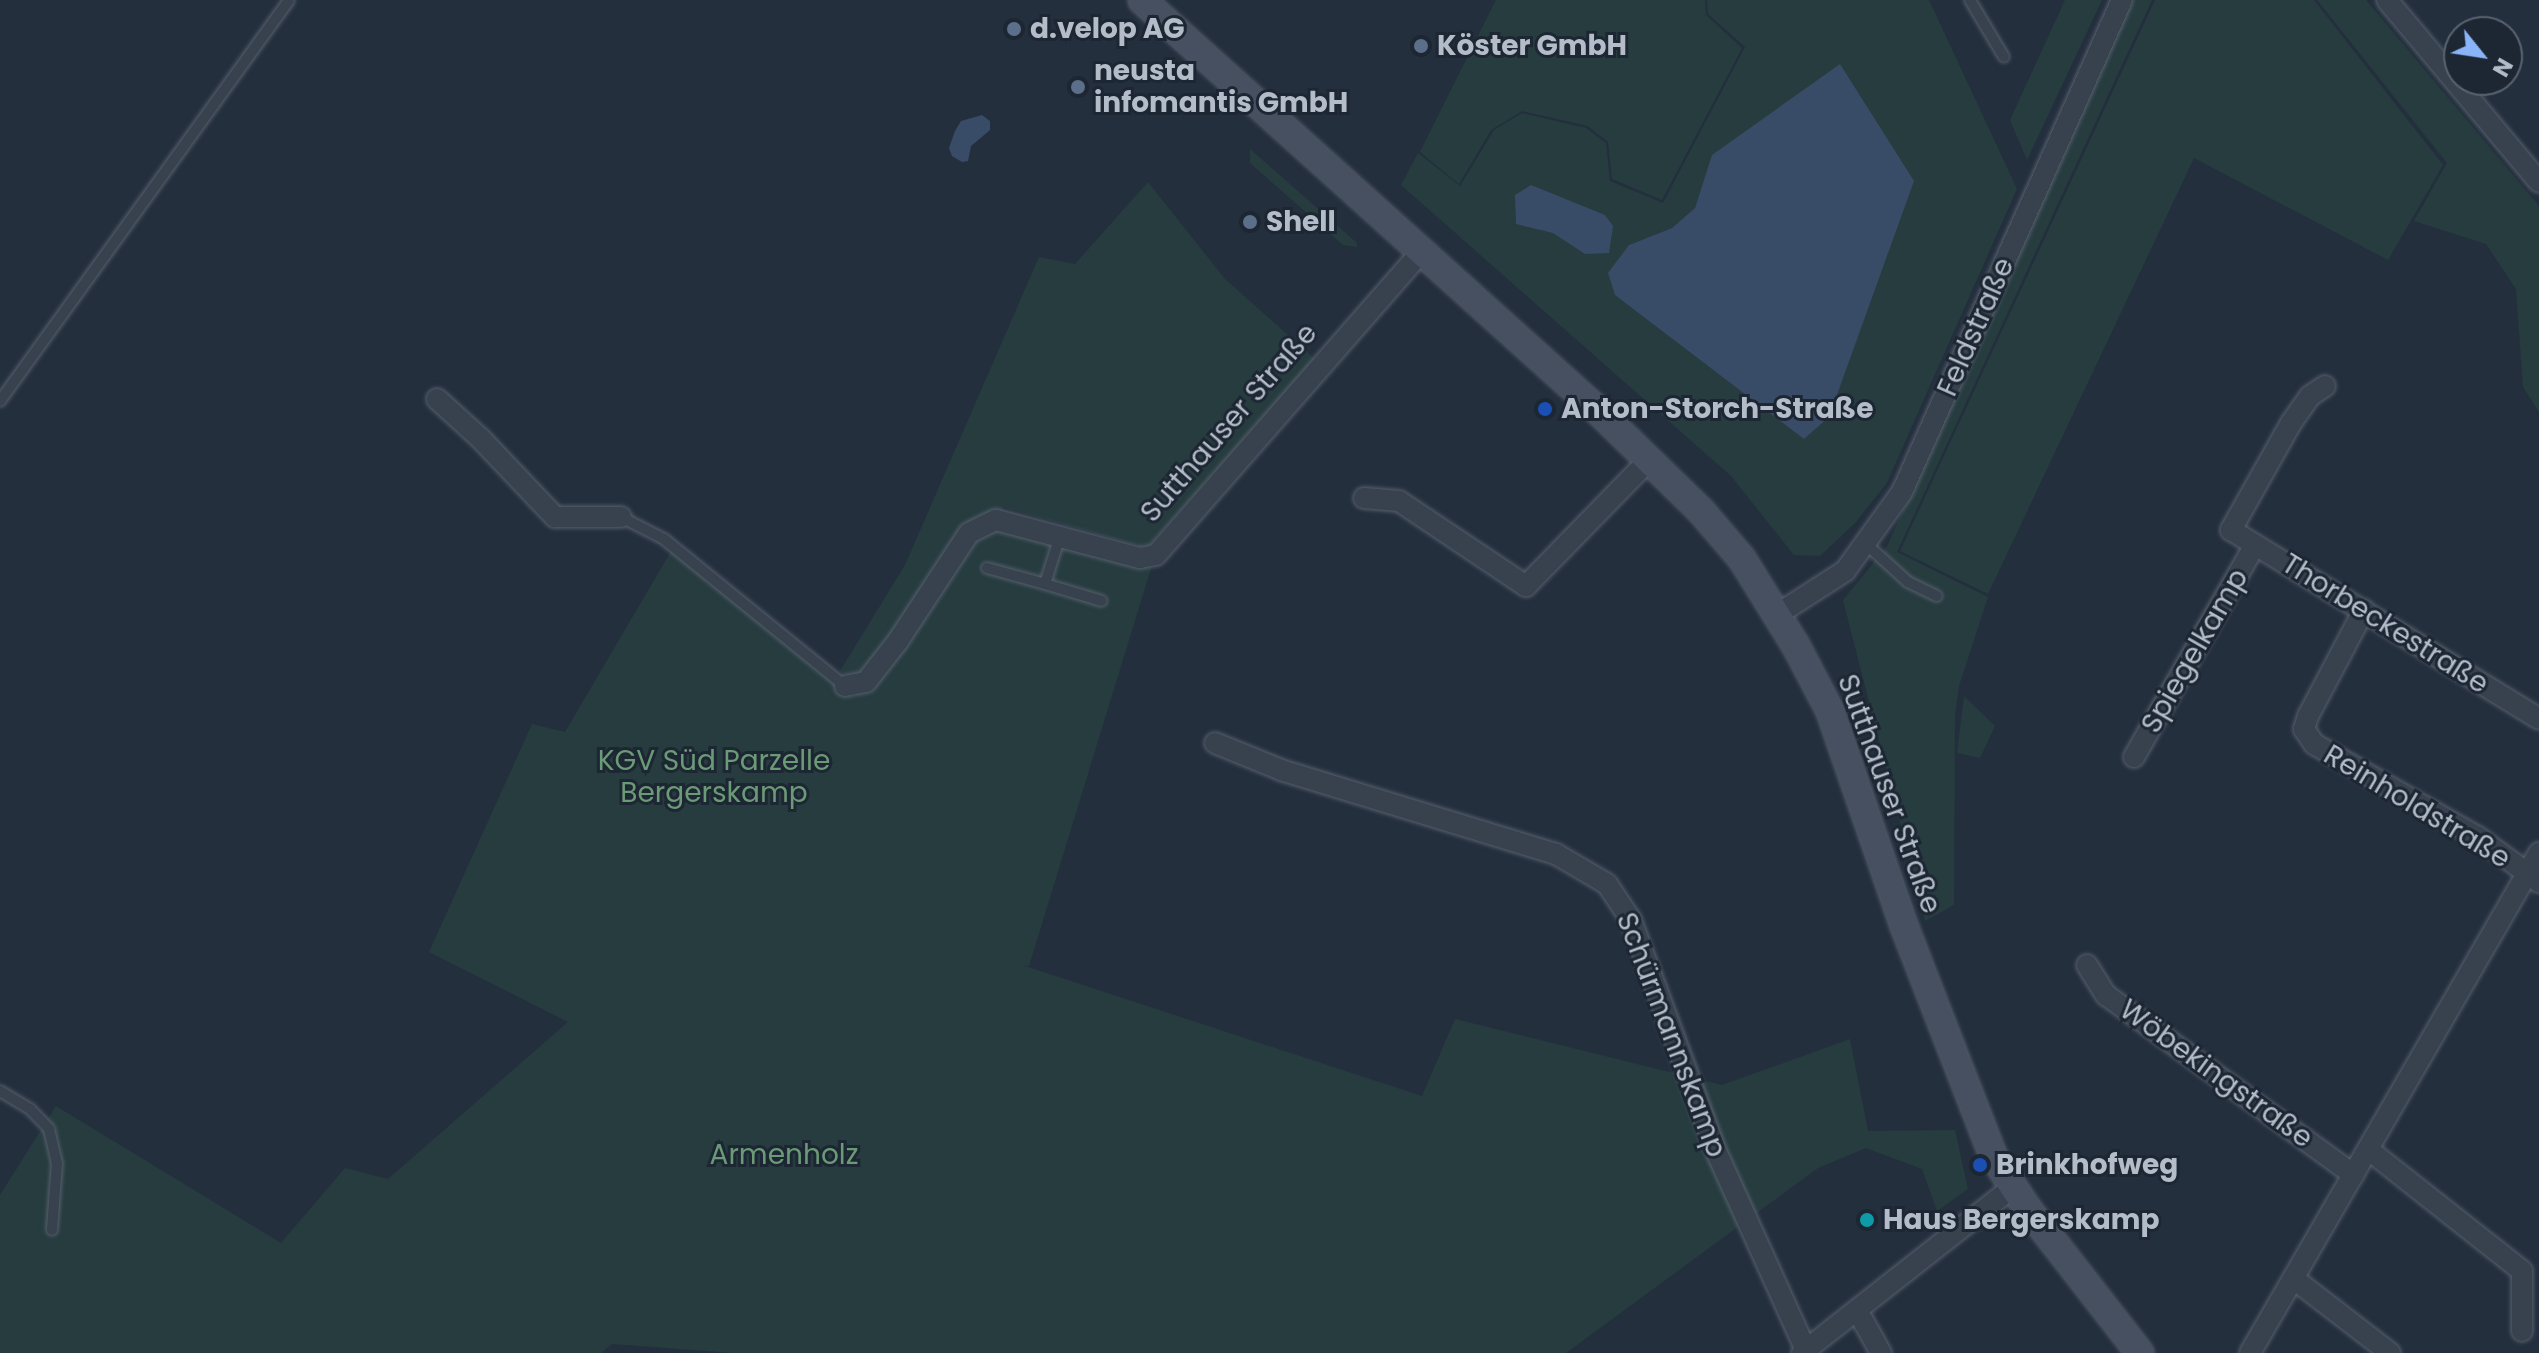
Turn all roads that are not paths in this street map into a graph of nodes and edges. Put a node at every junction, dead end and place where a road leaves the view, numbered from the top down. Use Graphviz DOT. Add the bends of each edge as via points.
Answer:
graph roads {
  1 [pos="289,0"];
  2 [pos="1142,0"];
  3 [pos="1970,0"];
  4 [pos="2122,0"];
  5 [pos="2387,0"];
  6 [pos="2004,57"];
  7 [pos="2539,182"];
  8 [pos="1422,251"];
  9 [pos="2325,386"];
  10 [pos="437,399"];
  11 [pos="0,401"];
  12 [pos="1649,460"];
  13 [pos="1364,498"];
  14 [pos="621,517"];
  15 [pos="2231,530"];
  16 [pos="1060,536"];
  17 [pos="1866,544"];
  18 [pos="2255,545"];
  19 [pos="987,568"];
  20 [pos="1045,584"];
  21 [pos="1937,596"];
  22 [pos="1102,601"];
  23 [pos="2364,610"];
  24 [pos="1778,614"];
  25 [pos="845,686"];
  26 [pos="2539,719"];
  27 [pos="1215,743"];
  28 [pos="2134,757"];
  29 [pos="2539,853"];
  30 [pos="2533,878"];
  31 [pos="2087,965"];
  32 [pos="0,1091"];
  33 [pos="2369,1150"];
  34 [pos="2354,1175"];
  35 [pos="2013,1187"];
  36 [pos="52,1230"];
  37 [pos="2294,1279"];
  38 [pos="1857,1310"];
  39 [pos="2522,1331"];
  40 [pos="1804,1352"];
  41 [pos="1881,1353"];
  42 [pos="2140,1353"];
  43 [pos="2250,1353"];
  44 [pos="2390,1353"];
  1 -- 11 [label="lane"];
  2 -- 8 [label="street, Sutthauser Straße"];
  3 -- 6 [label="lane"];
  4 -- 17 [label="street, Feldstraße" via="1902,492"];
  5 -- 7 [label="street"];
  8 -- 12 [label="street, Sutthauser Straße"];
  8 -- 16 [label="street, Sutthauser Straße" via="1156,555 1140,558"];
  9 -- 15 [label="street, Spiegelkamp" via="2310,396 2291,423"];
  10 -- 14 [label="street" via="555,517"];
  12 -- 13 [label="street" via="1526,586 1399,501"];
  12 -- 24 [label="street, Sutthauser Straße" via="1742,559"];
  14 -- 25 [label="lane" via="664,539"];
  15 -- 18 [label="street, Thorbeckestraße"];
  16 -- 20 [label="lane"];
  16 -- 25 [label="street, Sutthauser Straße" via="996,520 969,533 866,682"];
  17 -- 21 [label="lane" via="1908,582"];
  17 -- 24 [label="street, Feldstraße" via="1845,571"];
  18 -- 23 [label="street, Thorbeckestraße"];
  18 -- 28 [label="street, Spiegelkamp"];
  19 -- 20 [label="lane"];
  20 -- 22 [label="lane"];
  23 -- 26 [label="street, Thorbeckestraße"];
  23 -- 30 [label="street, Reinholdstraße" via="2304,729 2314,744 2478,837"];
  24 -- 35 [label="street, Sutthauser Straße" via="1830,711 1979,1125"];
  27 -- 40 [label="street, Schürmannskamp" via="1281,770 1556,854 1607,884 1631,920 1716,1151"];
  29 -- 30 [label="street"];
  30 -- 33 [label="street"];
  31 -- 34 [label="street, Wöbekingstraße" via="2106,995"];
  32 -- 36 [label="lane" via="30,1109 49,1129 57,1163"];
  33 -- 34 [label="street"];
  33 -- 39 [label="street" via="2522,1271"];
  34 -- 37 [label="street"];
  35 -- 38 [label="street"];
  35 -- 42 [label="street, Sutthauser Straße"];
  37 -- 43 [label="street"];
  37 -- 44 [label="street"];
  38 -- 40 [label="street"];
  38 -- 41 [label="street"];
}
